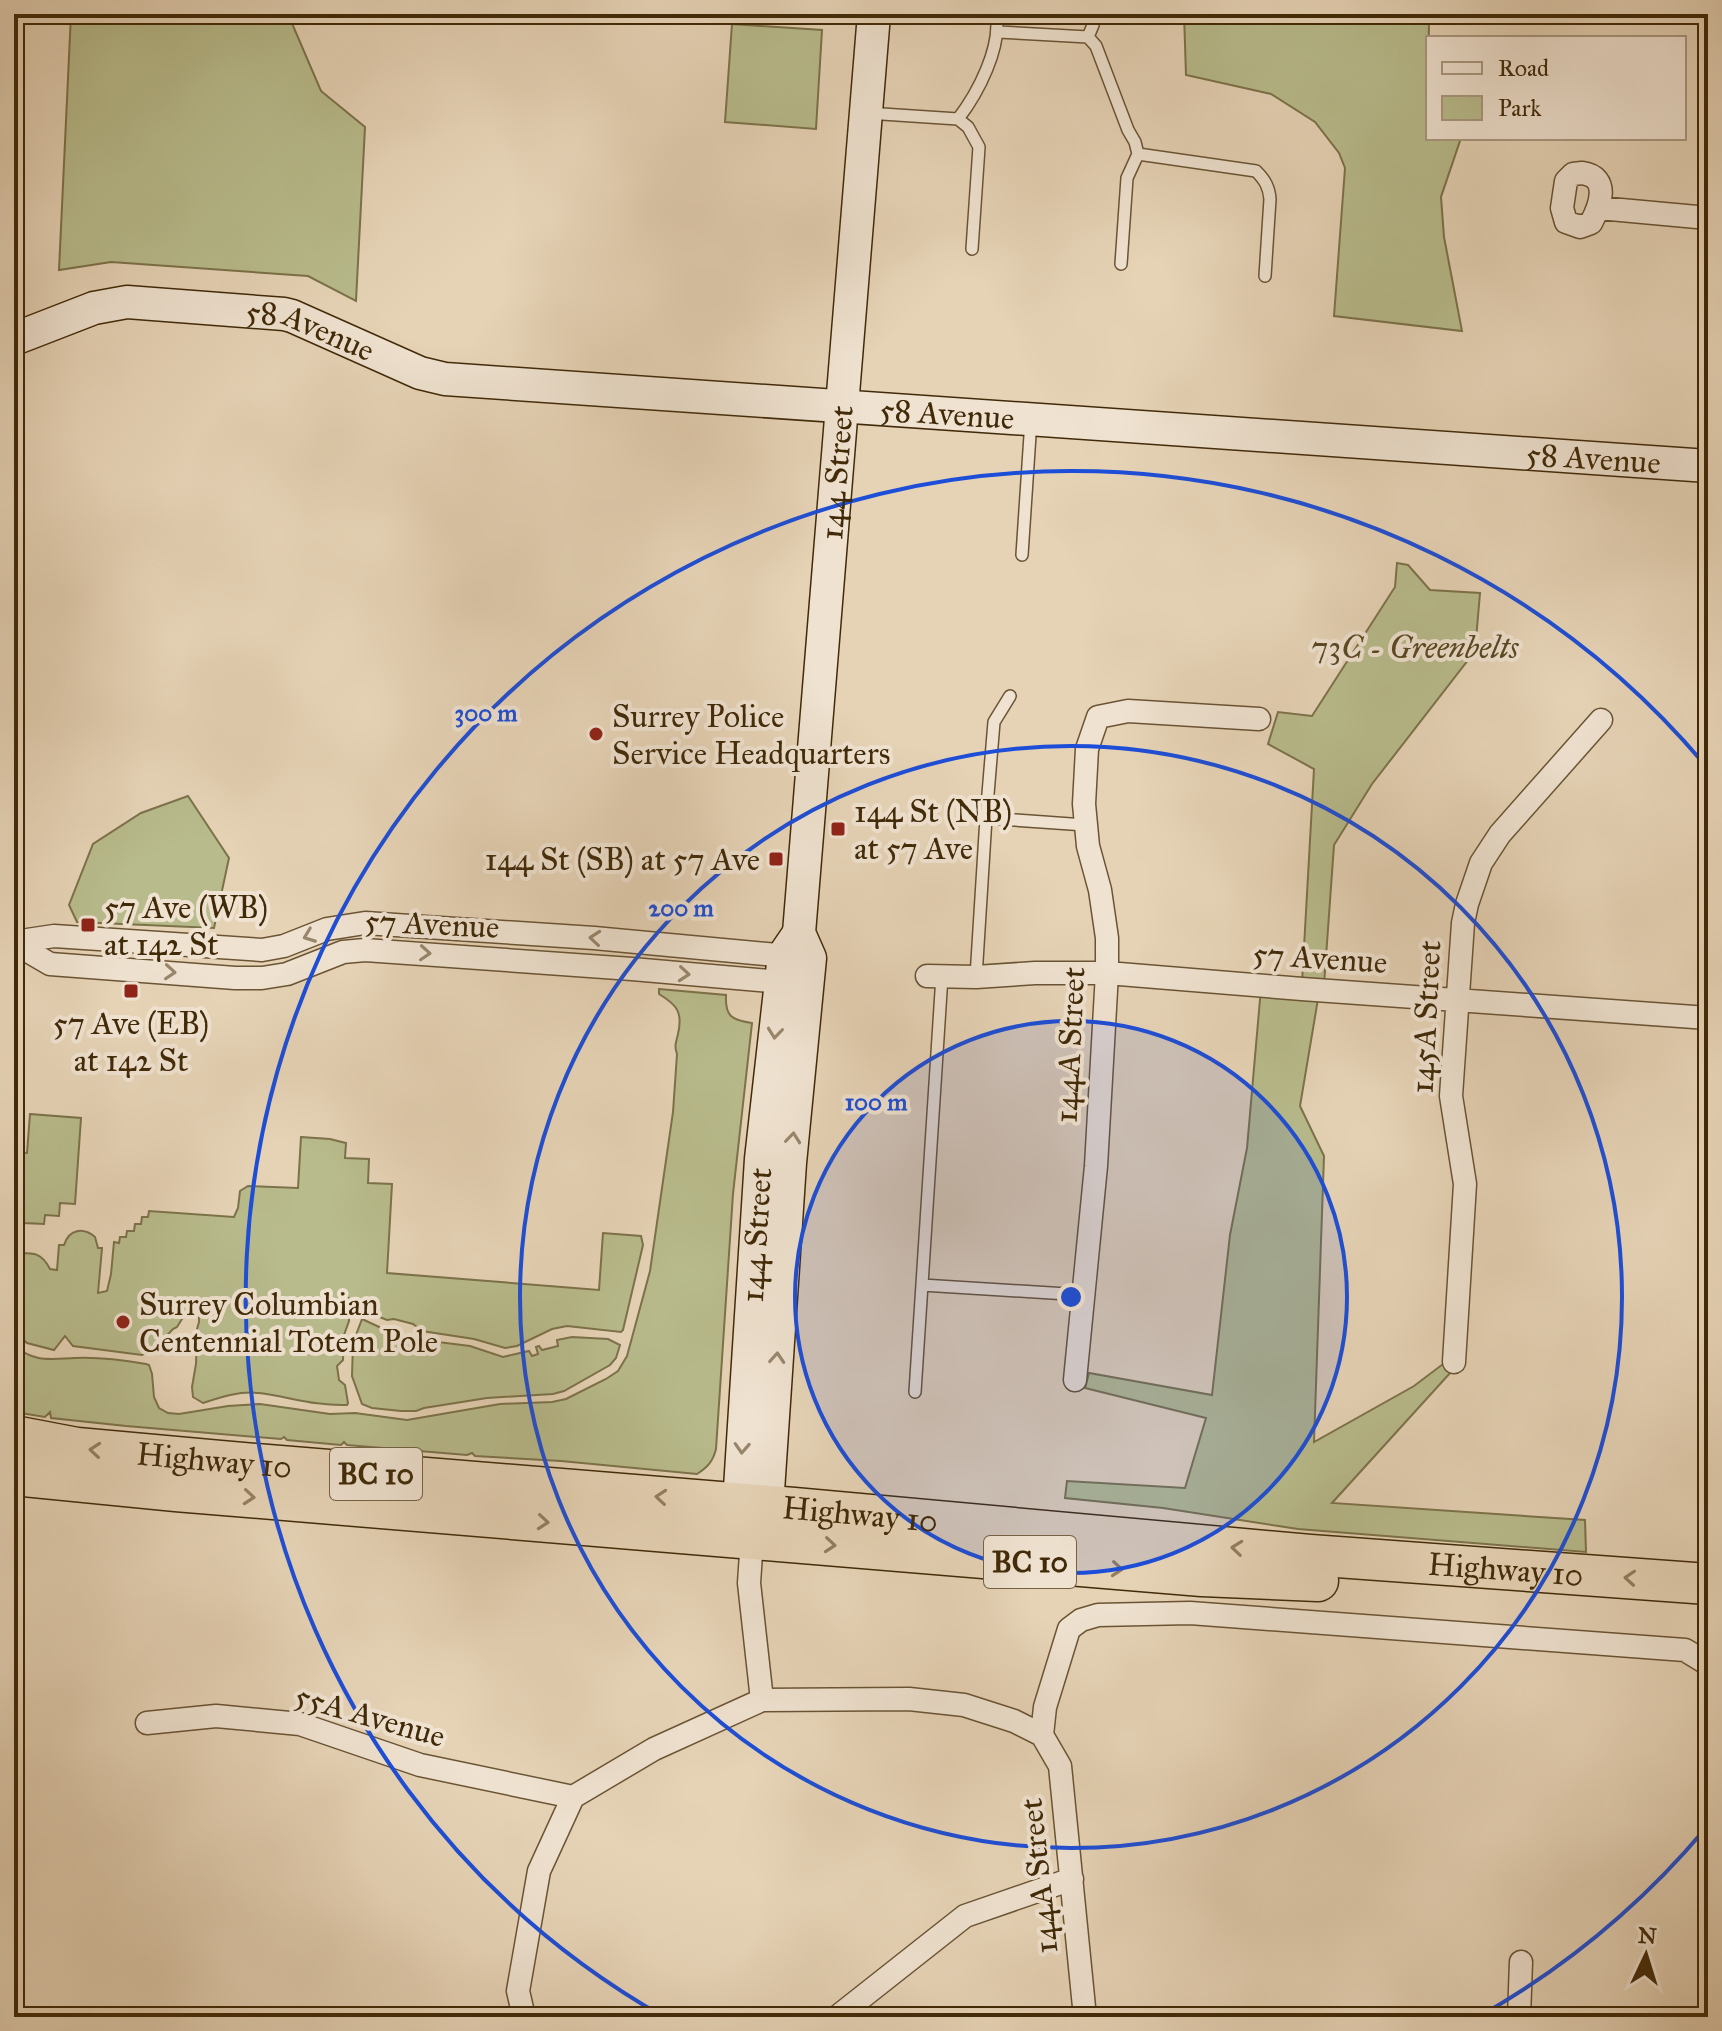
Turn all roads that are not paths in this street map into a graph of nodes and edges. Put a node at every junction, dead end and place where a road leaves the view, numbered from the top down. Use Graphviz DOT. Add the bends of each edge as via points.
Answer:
graph roads {
  1 [pos="874,14"];
  2 [pos="996,14"];
  3 [pos="1095,14"];
  4 [pos="998,32"];
  5 [pos="1088,37"];
  6 [pos="866,113"];
  7 [pos="958,119"];
  8 [pos="1138,154"];
  9 [pos="1599,208"];
  10 [pos="1708,218"];
  11 [pos="972,249"];
  12 [pos="1121,264"];
  13 [pos="1265,276"];
  14 [pos="14,339"];
  15 [pos="843,407"];
  16 [pos="1031,420"];
  17 [pos="1708,466"];
  18 [pos="1022,555"];
  19 [pos="1010,696"];
  20 [pos="1259,719"];
  21 [pos="1601,720"];
  22 [pos="986,818"];
  23 [pos="1085,825"];
  24 [pos="14,943"];
  25 [pos="796,963"];
  26 [pos="1107,973"];
  27 [pos="934,976"];
  28 [pos="976,977"];
  29 [pos="1457,1000"];
  30 [pos="1708,1018"];
  31 [pos="922,1285"];
  32 [pos="1083,1295"];
  33 [pos="1454,1362"];
  34 [pos="1075,1380"];
  35 [pos="915,1392"];
  36 [pos="14,1436"];
  37 [pos="14,1475"];
  38 [pos="753,1516"];
  39 [pos="1708,1584"];
  40 [pos="1708,1611"];
  41 [pos="1708,1664"];
  42 [pos="762,1700"];
  43 [pos="147,1723"];
  44 [pos="1042,1735"];
  45 [pos="573,1797"];
  46 [pos="1072,1879"];
  47 [pos="1521,1962"];
  48 [pos="524,2017"];
  49 [pos="837,2017"];
  50 [pos="1085,2017"];
  51 [pos="1519,2017"];
  1 -- 6 [label="street, 144 Street"];
  2 -- 4 [label="lane"];
  3 -- 5 [label="lane"];
  4 -- 5 [label="lane"];
  4 -- 7 [label="lane" via="972,102"];
  5 -- 8 [label="lane"];
  6 -- 7 [label="lane"];
  6 -- 15 [label="street, 144 Street"];
  7 -- 11 [label="lane" via="979,147"];
  8 -- 12 [label="lane" via="1127,178"];
  8 -- 13 [label="lane" via="1256,171 1270,199"];
  9 -- 10 [label="street"];
  14 -- 15 [label="street, 58 Avenue" via="94,308 155,303 292,316 445,379"];
  15 -- 16 [label="street, 58 Avenue"];
  15 -- 25 [label="street, 144 Street"];
  16 -- 17 [label="street, 58 Avenue"];
  16 -- 18 [label="lane"];
  19 -- 22 [label="lane" via="994,722"];
  20 -- 23 [label="street, 144A Street" via="1128,711 1098,717 1087,749"];
  21 -- 29 [label="street, 145A Street" via="1500,834 1481,863 1463,923"];
  22 -- 23 [label="lane"];
  22 -- 28 [label="lane"];
  23 -- 26 [label="street, 144A Street" via="1100,890"];
  24 -- 25 [label="street, 57 Avenue" via="54,936 262,950 365,923 607,939"];
  25 -- 38 [label="street, 144 Street" via="761,1159"];
  26 -- 28 [label="street, 57 Avenue"];
  26 -- 29 [label="street, 57 Avenue"];
  26 -- 32 [label="street, 144A Street"];
  27 -- 28 [label="street, 57 Avenue"];
  27 -- 31 [label="lane"];
  29 -- 30 [label="street, 57 Avenue"];
  29 -- 33 [label="street, 145A Street" via="1451,1096 1465,1184"];
  31 -- 32 [label="lane"];
  31 -- 35 [label="lane"];
  32 -- 34 [label="street, 144A Street"];
  38 -- 36 [label="highway, Highway 10 / BC 10, one-way" via="91,1449"];
  37 -- 38 [label="highway, Highway 10 / BC 10, one-way" via="176,1491"];
  39 -- 38 [label="highway, Highway 10 / BC 10, one-way"];
  38 -- 40 [label="highway, Highway 10 / BC 10, one-way" via="1202,1576"];
  38 -- 42 [label="street, 144 Street" via="749,1583"];
  41 -- 44 [label="street" via="1685,1650 1190,1613 1098,1615 1069,1629 1045,1707"];
  42 -- 44 [label="street" via="909,1699 964,1705"];
  42 -- 45 [label="street" via="654,1749"];
  43 -- 45 [label="street, 55A Avenue" via="216,1716 300,1724 420,1765"];
  44 -- 46 [label="street, 144A Street" via="1060,1766"];
  45 -- 48 [label="street" via="539,1871 518,1991"];
  46 -- 49 [label="street" via="965,1916"];
  46 -- 50 [label="street, 144A Street"];
  47 -- 51 [label="street"];
}
